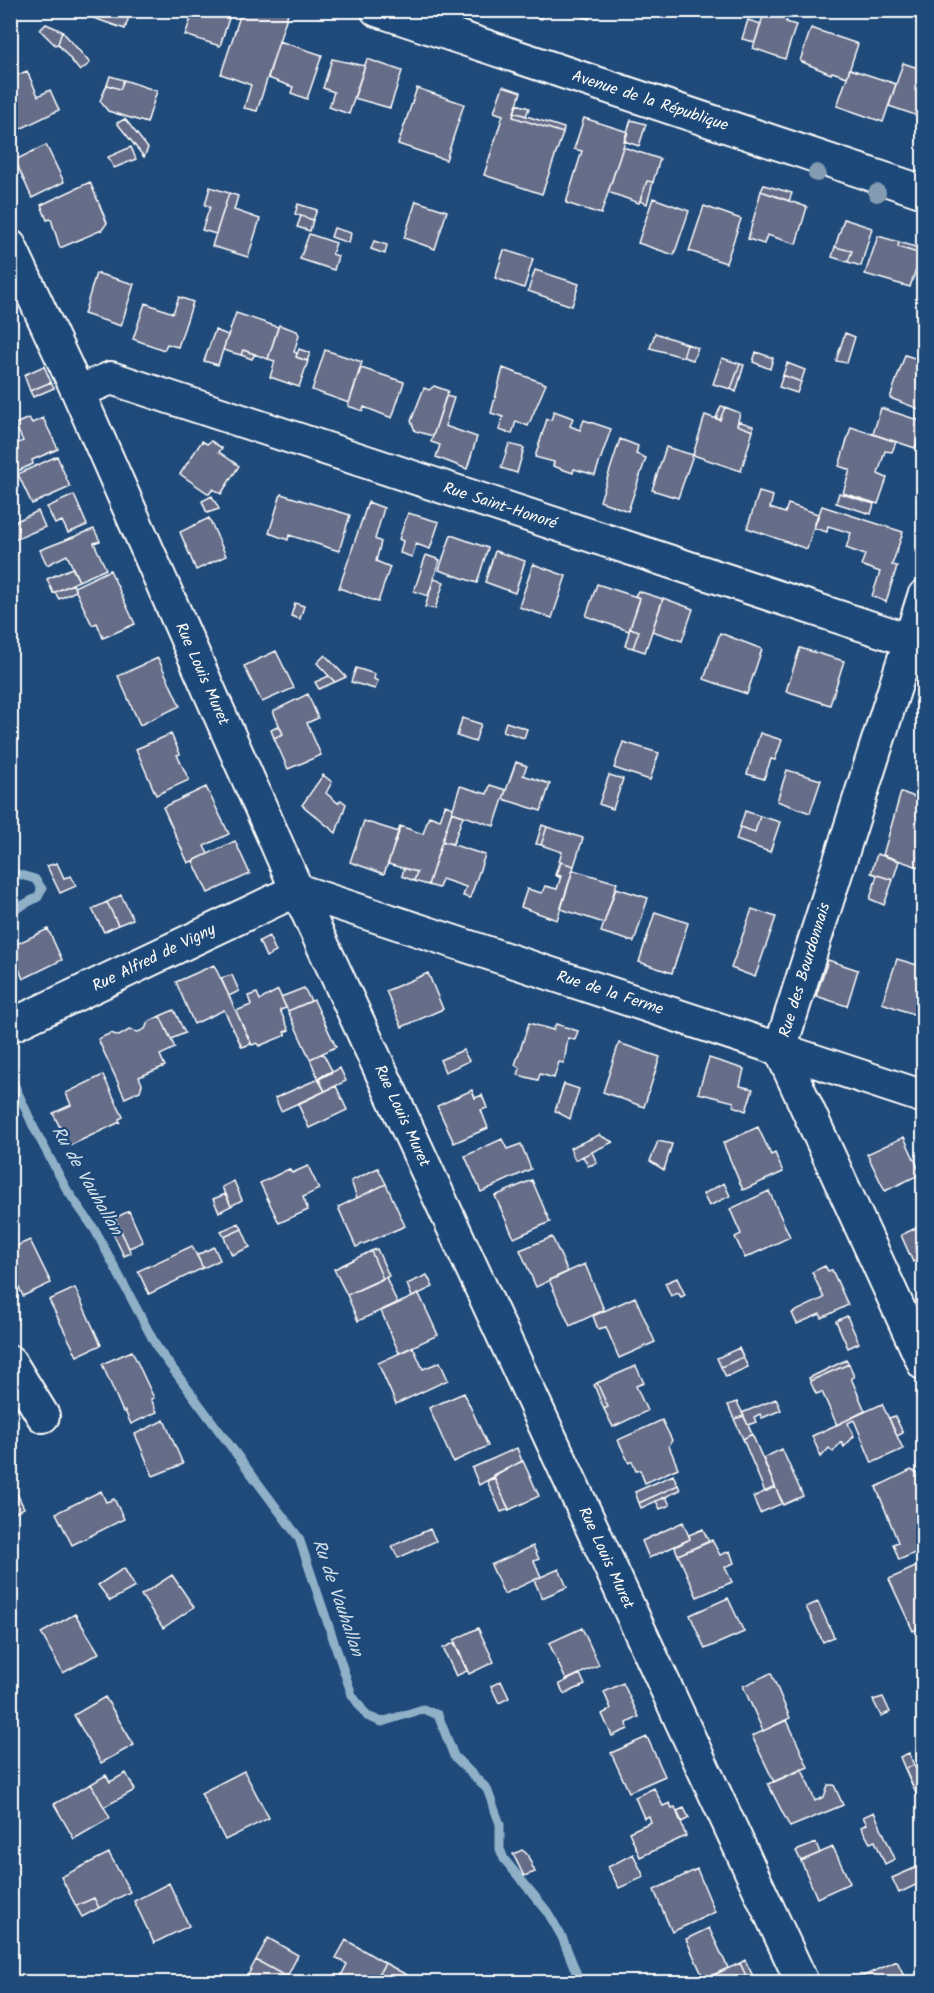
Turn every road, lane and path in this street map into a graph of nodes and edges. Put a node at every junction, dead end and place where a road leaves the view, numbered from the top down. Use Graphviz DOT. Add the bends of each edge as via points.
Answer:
graph roads {
  1 [pos="376,10"];
  2 [pos="924,192"];
  3 [pos="10,246"];
  4 [pos="78,392"];
  5 [pos="924,596"];
  6 [pos="916,642"];
  7 [pos="297,890"];
  8 [pos="10,1026"];
  9 [pos="780,1049"];
  10 [pos="924,1097"];
  11 [pos="10,1362"];
  12 [pos="924,1364"];
  13 [pos="43,1416"];
  14 [pos="802,1983"];
  1 -- 2 [label="street, Avenue de la République"];
  3 -- 4 [label="street, Rue Louis Muret"];
  4 -- 6 [label="street, Rue Saint-Honoré" via="111,378"];
  4 -- 7 [label="street, Rue Louis Muret"];
  5 -- 6 [label="street, Rue des Bourdonnais"];
  6 -- 9 [label="street, Rue des Bourdonnais"];
  7 -- 8 [label="street, Rue Alfred de Vigny"];
  7 -- 9 [label="street, Rue de la Ferme"];
  7 -- 14 [label="street, Rue Louis Muret"];
  9 -- 10 [label="street, Rue de la Ferme"];
  9 -- 12 [label="street, Rue des Bourdonnais"];
  11 -- 13 [label="street"];
}
